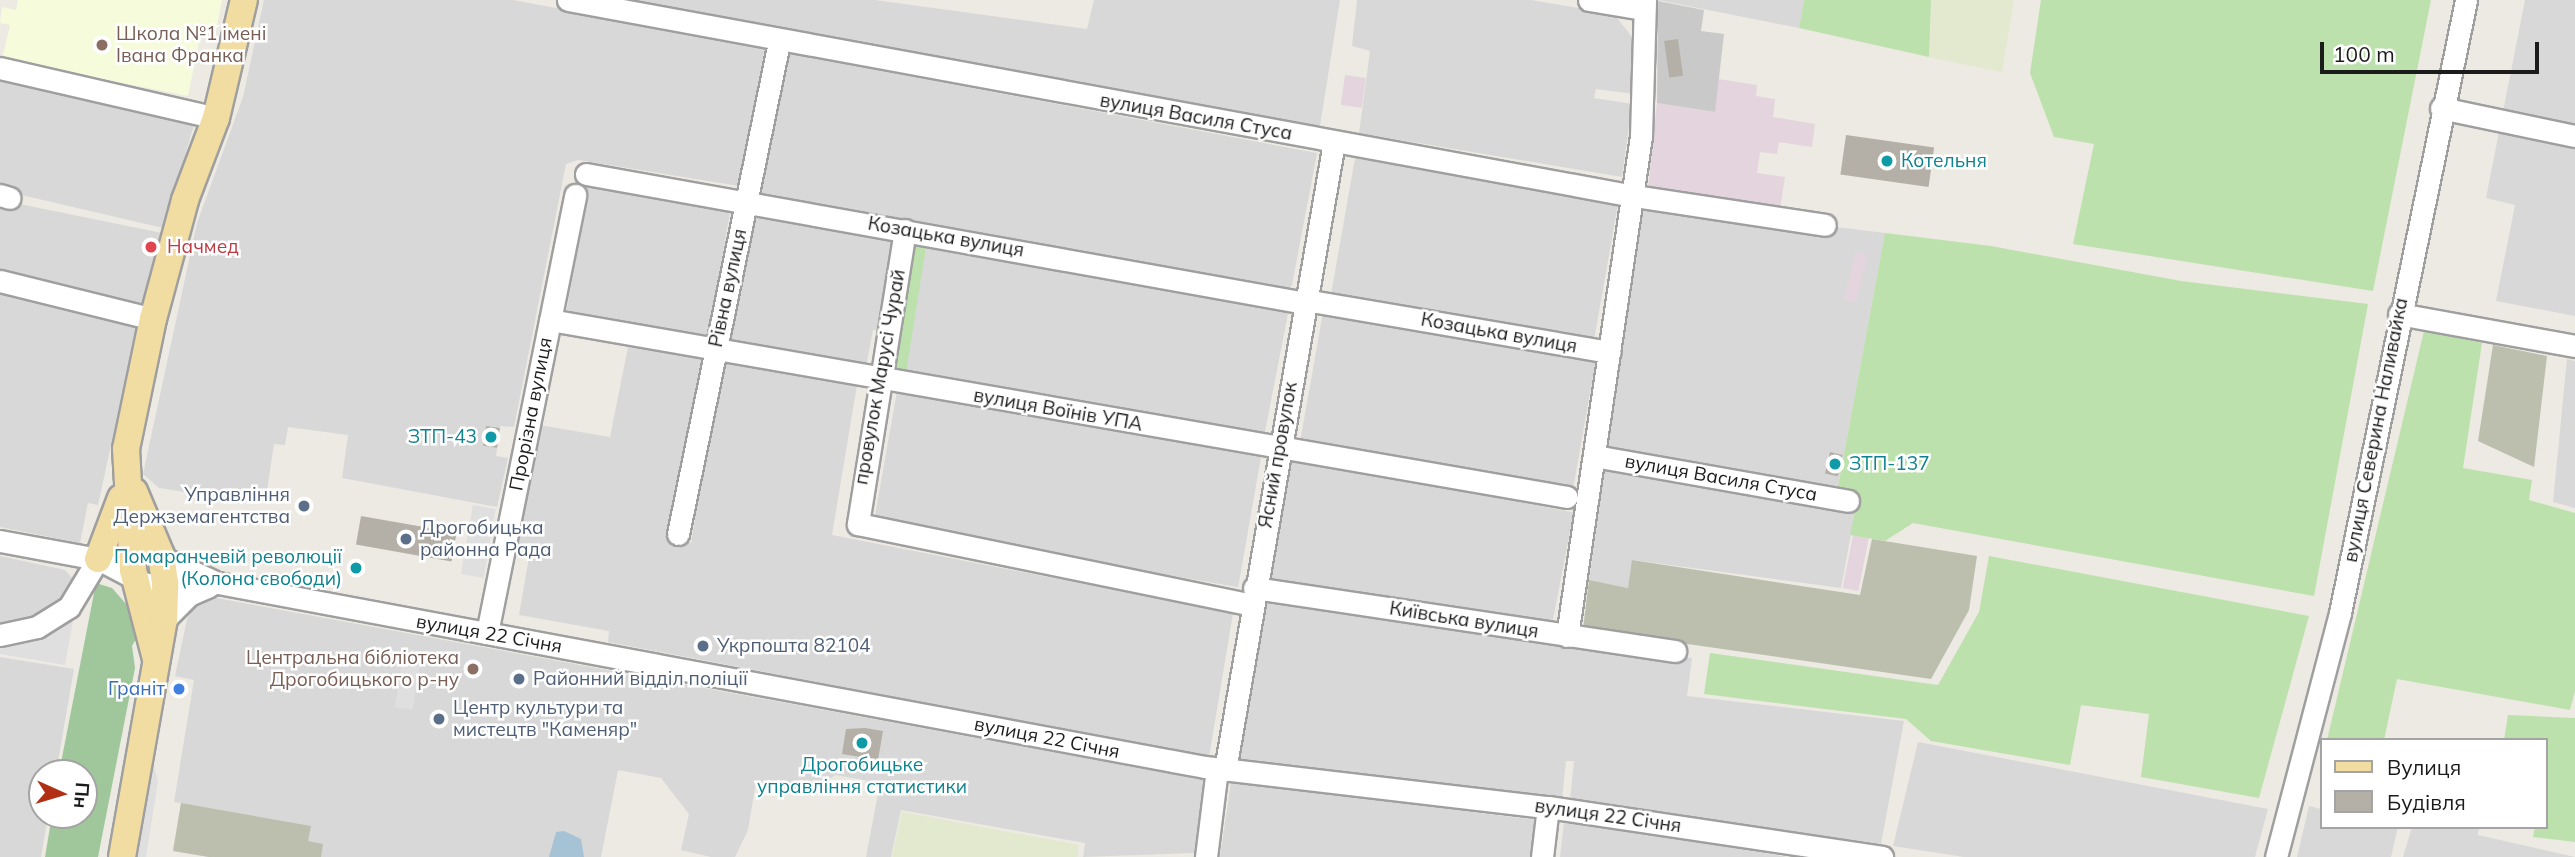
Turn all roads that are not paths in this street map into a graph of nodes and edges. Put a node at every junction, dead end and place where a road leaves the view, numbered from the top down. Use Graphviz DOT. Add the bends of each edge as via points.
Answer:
graph roads {
  1 [pos="244,0"];
  2 [pos="568,0"];
  3 [pos="1588,0"];
  4 [pos="2466,0"];
  5 [pos="1644,5"];
  6 [pos="779,42"];
  7 [pos="0,68"];
  8 [pos="2441,108"];
  9 [pos="216,118"];
  10 [pos="2575,136"];
  11 [pos="1334,142"];
  12 [pos="586,174"];
  13 [pos="575,195"];
  14 [pos="1634,196"];
  15 [pos="746,202"];
  16 [pos="1825,225"];
  17 [pos="905,229"];
  18 [pos="0,281"];
  19 [pos="1305,302"];
  20 [pos="2399,314"];
  21 [pos="153,319"];
  22 [pos="550,320"];
  23 [pos="2575,346"];
  24 [pos="714,350"];
  25 [pos="1610,352"];
  26 [pos="879,380"];
  27 [pos="1279,448"];
  28 [pos="1594,456"];
  29 [pos="126,471"];
  30 [pos="1567,497"];
  31 [pos="1848,500"];
  32 [pos="858,524"];
  33 [pos="678,534"];
  34 [pos="0,541"];
  35 [pos="98,559"];
  36 [pos="151,565"];
  37 [pos="218,583"];
  38 [pos="1252,597"];
  39 [pos="164,620"];
  40 [pos="487,633"];
  41 [pos="0,635"];
  42 [pos="1567,636"];
  43 [pos="1675,651"];
  44 [pos="156,659"];
  45 [pos="1221,769"];
  46 [pos="1548,807"];
  47 [pos="122,857"];
  48 [pos="1206,857"];
  49 [pos="1542,857"];
  50 [pos="1881,857"];
  51 [pos="2276,857"];
  1 -- 9 [label="main road"];
  2 -- 6 [label="street, вулиця Василя Стуса"];
  3 -- 5 [label="street"];
  4 -- 8 [label="street, вулиця Северина Наливайка"];
  5 -- 14 [label="street" via="1647,61"];
  6 -- 11 [label="street, вулиця Василя Стуса"];
  6 -- 15 [label="street, Рівна вулиця"];
  7 -- 9 [label="street"];
  8 -- 10 [label="street"];
  8 -- 20 [label="street, вулиця Северина Наливайка"];
  9 -- 21 [label="main road" via="185,200"];
  11 -- 14 [label="street, вулиця Василя Стуса"];
  11 -- 19 [label="street, Ясний провулок"];
  12 -- 15 [label="street, Козацька вулиця"];
  13 -- 22 [label="street, Прорізна вулиця"];
  14 -- 16 [label="street, вулиця Василя Стуса"];
  14 -- 25 [label="street"];
  15 -- 17 [label="street, Козацька вулиця"];
  15 -- 24 [label="street, Рівна вулиця"];
  17 -- 19 [label="street, Козацька вулиця"];
  17 -- 26 [label="street, провулок Марусі Чурай"];
  18 -- 21 [label="street"];
  19 -- 25 [label="street, Козацька вулиця"];
  19 -- 27 [label="street, Ясний провулок"];
  20 -- 23 [label="street"];
  20 -- 51 [label="street, вулиця Северина Наливайка" via="2327,670"];
  21 -- 29 [label="main road"];
  22 -- 24 [label="street, вулиця Воїнів УПА"];
  22 -- 40 [label="street, Прорізна вулиця"];
  24 -- 26 [label="street, вулиця Воїнів УПА"];
  24 -- 33 [label="street, Рівна вулиця"];
  25 -- 28 [label="street"];
  26 -- 27 [label="street, вулиця Воїнів УПА"];
  26 -- 32 [label="street, провулок Марусі Чурай"];
  27 -- 30 [label="street, вулиця Воїнів УПА"];
  27 -- 38 [label="street, Ясний провулок"];
  28 -- 31 [label="street, вулиця Василя Стуса"];
  28 -- 42 [label="street"];
  29 -- 35 [label="main road"];
  29 -- 36 [label="main road"];
  32 -- 38 [label="street, Київська вулиця"];
  34 -- 35 [label="street"];
  35 -- 36 [label="street"];
  35 -- 41 [label="street" via="69,607 37,627"];
  36 -- 37 [label="street, вулиця 22 Січня"];
  36 -- 39 [label="main road"];
  36 -- 44 [label="main road"];
  37 -- 39 [label="street" via="189,595"];
  37 -- 40 [label="street, вулиця 22 Січня"];
  38 -- 42 [label="street, Київська вулиця"];
  38 -- 45 [label="street, Ясний провулок"];
  39 -- 44 [label="main road"];
  40 -- 45 [label="street, вулиця 22 Січня"];
  42 -- 43 [label="street, Київська вулиця"];
  44 -- 47 [label="main road"];
  45 -- 46 [label="street, вулиця 22 Січня"];
  45 -- 48 [label="street, Ясний провулок"];
  46 -- 49 [label="street"];
  46 -- 50 [label="street, вулиця 22 Січня"];
}
